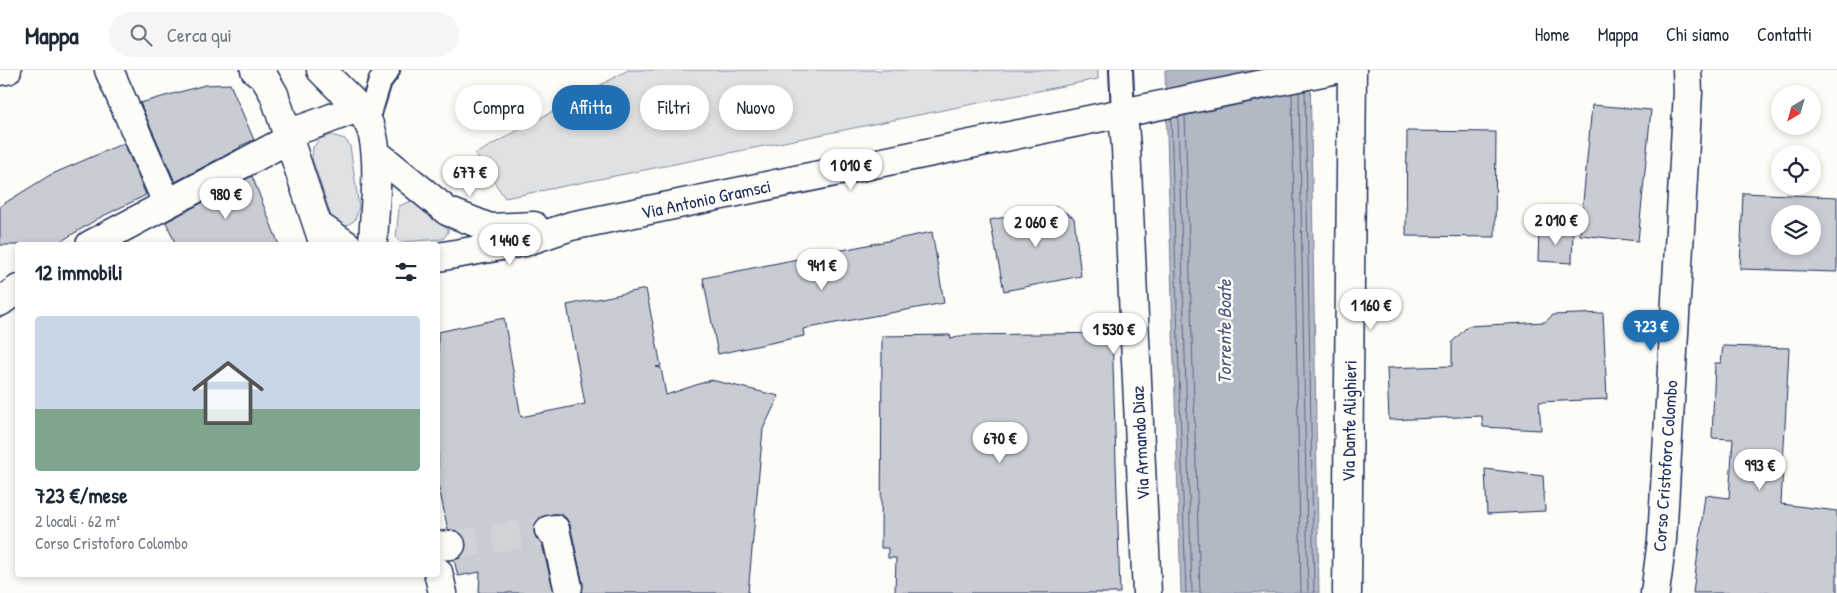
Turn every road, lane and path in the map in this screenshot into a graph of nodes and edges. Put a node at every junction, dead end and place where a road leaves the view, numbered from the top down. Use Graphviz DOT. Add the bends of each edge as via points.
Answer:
graph roads {
  1 [pos="7,70"];
  2 [pos="109,70"];
  3 [pos="255,70"];
  4 [pos="321,70"];
  5 [pos="388,70"];
  6 [pos="1121,70"];
  7 [pos="1352,70"];
  8 [pos="1687,70"];
  9 [pos="0,71"];
  10 [pos="1326,72"];
  11 [pos="363,114"];
  12 [pos="1123,114"];
  13 [pos="288,136"];
  14 [pos="376,153"];
  15 [pos="167,203"];
  16 [pos="570,226"];
  17 [pos="322,235"];
  18 [pos="96,242"];
  19 [pos="340,242"];
  20 [pos="374,242"];
  21 [pos="440,257"];
  22 [pos="15,291"];
  23 [pos="0,302"];
  24 [pos="549,530"];
  25 [pos="439,577"];
  26 [pos="568,587"];
  27 [pos="443,593"];
  28 [pos="1147,593"];
  29 [pos="1348,593"];
  30 [pos="1655,593"];
  1 -- 9 [label="street"];
  2 -- 15 [label="street"];
  3 -- 13 [label="street" via="264,77 274,94"];
  4 -- 11 [label="street"];
  5 -- 11 [label="lane"];
  6 -- 12 [label="lane"];
  7 -- 29 [label="street, Via Dante Alighieri"];
  8 -- 30 [label="street, Corso Cristoforo Colombo" via="1662,540"];
  10 -- 12 [label="street, Via Antonio Gramsci"];
  11 -- 13 [label="street" via="324,120"];
  11 -- 14 [label="street" via="373,134"];
  12 -- 16 [label="street, Via Antonio Gramsci"];
  12 -- 28 [label="street, Via Armando Diaz"];
  13 -- 15 [label="street"];
  13 -- 17 [label="street"];
  14 -- 16 [label="street" via="447,211 467,220 490,228"];
  14 -- 20 [label="street"];
  15 -- 18 [label="street"];
  16 -- 21 [label="street, Via Antonio Gramsci" via="524,242"];
  17 -- 19 [label="street"];
  22 -- 23 [label="street"];
  24 -- 26 [label="street" via="555,529"];
  25 -- 27 [label="street"];
}
